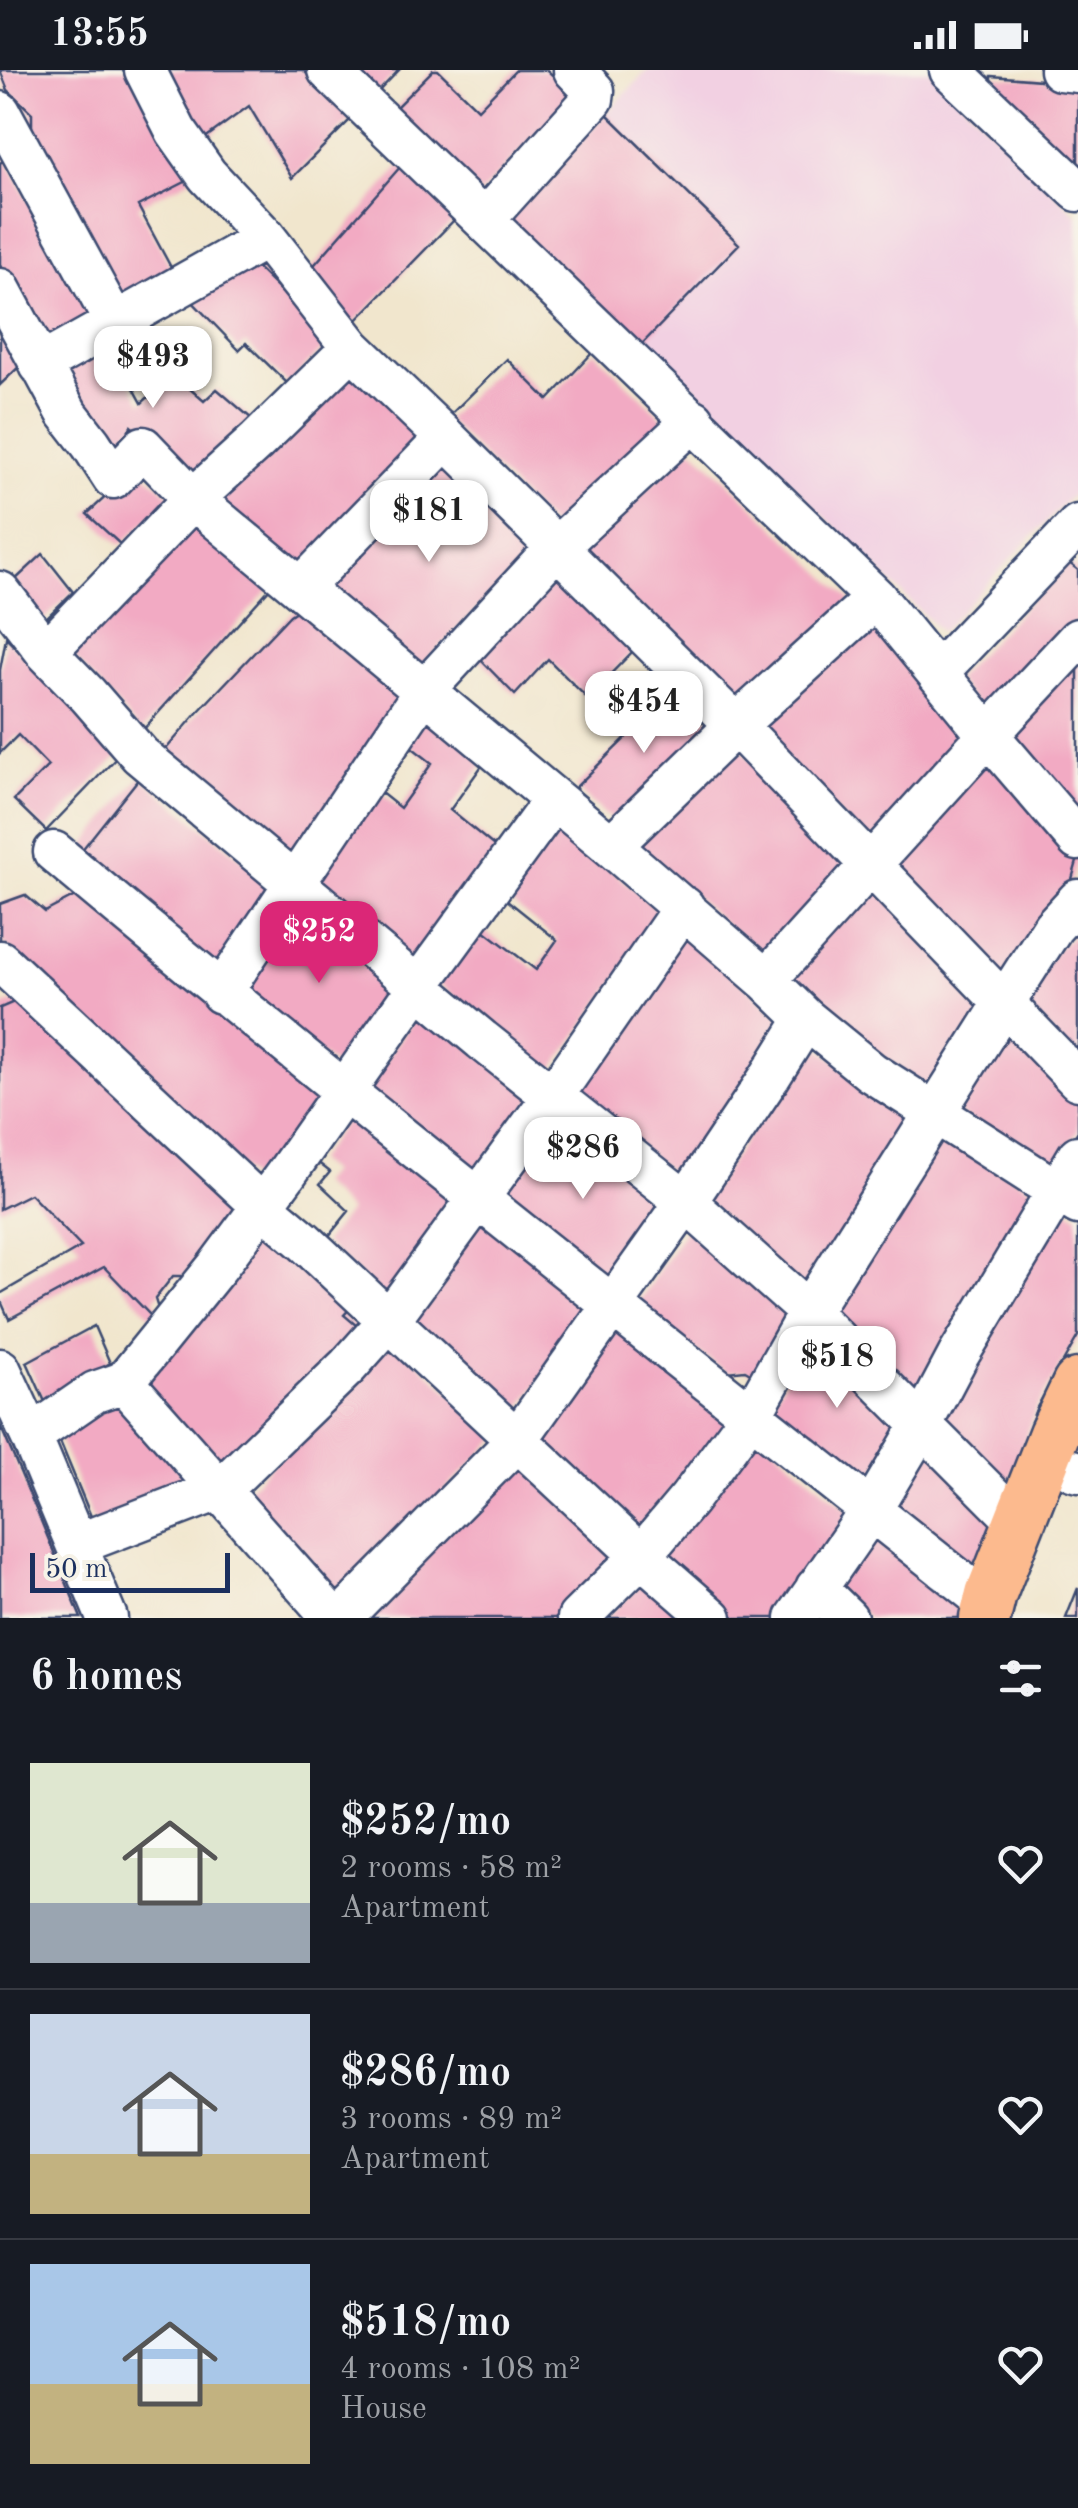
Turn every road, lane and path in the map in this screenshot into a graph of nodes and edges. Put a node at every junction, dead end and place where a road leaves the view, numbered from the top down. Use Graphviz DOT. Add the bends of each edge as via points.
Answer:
graph roads {
  1 [pos="145,70"];
  2 [pos="328,70"];
  3 [pos="574,70"];
  4 [pos="950,70"];
  5 [pos="1060,70"];
  6 [pos="1078,72"];
  7 [pos="5,136"];
  8 [pos="1078,192"];
  9 [pos="484,220"];
  10 [pos="266,238"];
  11 [pos="0,288"];
  12 [pos="115,322"];
  13 [pos="352,348"];
  14 [pos="40,365"];
  15 [pos="694,420"];
  16 [pos="446,438"];
  17 [pos="193,499"];
  18 [pos="1074,537"];
  19 [pos="556,547"];
  20 [pos="301,588"];
  21 [pos="0,592"];
  22 [pos="876,598"];
  23 [pos="1078,639"];
  24 [pos="46,652"];
  25 [pos="937,672"];
  26 [pos="424,692"];
  27 [pos="736,725"];
  28 [pos="988,735"];
  29 [pos="554,800"];
  30 [pos="1078,840"];
  31 [pos="610,846"];
  32 [pos="54,852"];
  33 [pos="871,864"];
  34 [pos="295,882"];
  35 [pos="1078,900"];
  36 [pos="684,908"];
  37 [pos="0,960"];
  38 [pos="766,980"];
  39 [pos="419,985"];
  40 [pos="221,993"];
  41 [pos="1005,1002"];
  42 [pos="806,1019"];
  43 [pos="1078,1080"];
  44 [pos="345,1090"];
  45 [pos="553,1096"];
  46 [pos="935,1113"];
  47 [pos="1078,1156"];
  48 [pos="478,1197"];
  49 [pos="1068,1197"];
  50 [pos="686,1202"];
  51 [pos="261,1205"];
  52 [pos="612,1308"];
  53 [pos="809,1312"];
  54 [pos="390,1319"];
  55 [pos="0,1369"];
  56 [pos="124,1382"];
  57 [pos="1078,1384"];
  58 [pos="751,1415"];
  59 [pos="921,1426"];
  60 [pos="32,1436"];
  61 [pos="517,1440"];
  62 [pos="1076,1466"];
  63 [pos="221,1489"];
  64 [pos="872,1510"];
  65 [pos="1018,1523"];
  66 [pos="78,1544"];
  67 [pos="641,1556"];
  68 [pos="806,1603"];
  69 [pos="997,1613"];
  70 [pos="107,1618"];
  71 [pos="337,1618"];
  72 [pos="578,1618"];
  73 [pos="712,1618"];
  74 [pos="847,1618"];
  1 -- 10 [label="street" via="207,175"];
  2 -- 9 [label="street"];
  3 -- 9 [label="street" via="594,91 593,99"];
  4 -- 8 [label="street"];
  5 -- 6 [label="street"];
  7 -- 12 [label="street"];
  9 -- 15 [label="street"];
  10 -- 12 [label="street"];
  10 -- 13 [label="street"];
  11 -- 14 [label="street"];
  12 -- 14 [label="street"];
  13 -- 16 [label="street"];
  13 -- 17 [label="street"];
  14 -- 17 [label="street" via="112,478 143,448"];
  15 -- 19 [label="street"];
  15 -- 22 [label="street"];
  16 -- 19 [label="street"];
  16 -- 20 [label="street"];
  17 -- 20 [label="street"];
  17 -- 24 [label="street"];
  18 -- 25 [label="street"];
  19 -- 26 [label="street"];
  19 -- 27 [label="street"];
  20 -- 26 [label="street"];
  21 -- 24 [label="street"];
  22 -- 25 [label="street"];
  22 -- 27 [label="street"];
  23 -- 28 [label="street"];
  24 -- 34 [label="street" via="140,755"];
  25 -- 28 [label="street"];
  26 -- 29 [label="street"];
  26 -- 34 [label="street"];
  27 -- 31 [label="street"];
  27 -- 33 [label="street"];
  28 -- 30 [label="street"];
  28 -- 33 [label="street"];
  29 -- 31 [label="street"];
  29 -- 39 [label="street"];
  31 -- 36 [label="street"];
  32 -- 40 [label="street"];
  33 -- 38 [label="street"];
  33 -- 41 [label="street"];
  34 -- 39 [label="street"];
  34 -- 40 [label="street"];
  35 -- 41 [label="street"];
  36 -- 38 [label="street"];
  36 -- 45 [label="street"];
  37 -- 51 [label="street"];
  38 -- 42 [label="street"];
  39 -- 44 [label="street"];
  39 -- 45 [label="street"];
  40 -- 44 [label="street"];
  41 -- 43 [label="street"];
  41 -- 46 [label="street"];
  42 -- 46 [label="street"];
  42 -- 50 [label="street"];
  44 -- 48 [label="street"];
  44 -- 51 [label="street"];
  45 -- 48 [label="street"];
  45 -- 50 [label="street"];
  46 -- 49 [label="street"];
  46 -- 53 [label="street"];
  47 -- 49 [label="street"];
  48 -- 52 [label="street"];
  48 -- 54 [label="street"];
  49 -- 59 [label="street" via="958,1356"];
  50 -- 52 [label="street"];
  50 -- 53 [label="street"];
  51 -- 54 [label="street"];
  51 -- 56 [label="street"];
  52 -- 58 [label="street"];
  52 -- 61 [label="street"];
  53 -- 58 [label="street"];
  53 -- 59 [label="street"];
  54 -- 61 [label="street"];
  54 -- 63 [label="street"];
  55 -- 60 [label="street"];
  56 -- 60 [label="street" via="96,1392"];
  56 -- 63 [label="street"];
  57 -- 65 [label="main road"];
  58 -- 64 [label="street"];
  58 -- 67 [label="street"];
  59 -- 64 [label="street"];
  59 -- 65 [label="street"];
  60 -- 66 [label="street"];
  61 -- 67 [label="street"];
  61 -- 71 [label="street"];
  62 -- 69 [label="main road"];
  63 -- 66 [label="street"];
  63 -- 71 [label="street"];
  64 -- 68 [label="street"];
  64 -- 69 [label="street"];
  65 -- 69 [label="main road"];
  66 -- 70 [label="street"];
  67 -- 72 [label="street"];
  67 -- 73 [label="street"];
  68 -- 74 [label="street"];
}
